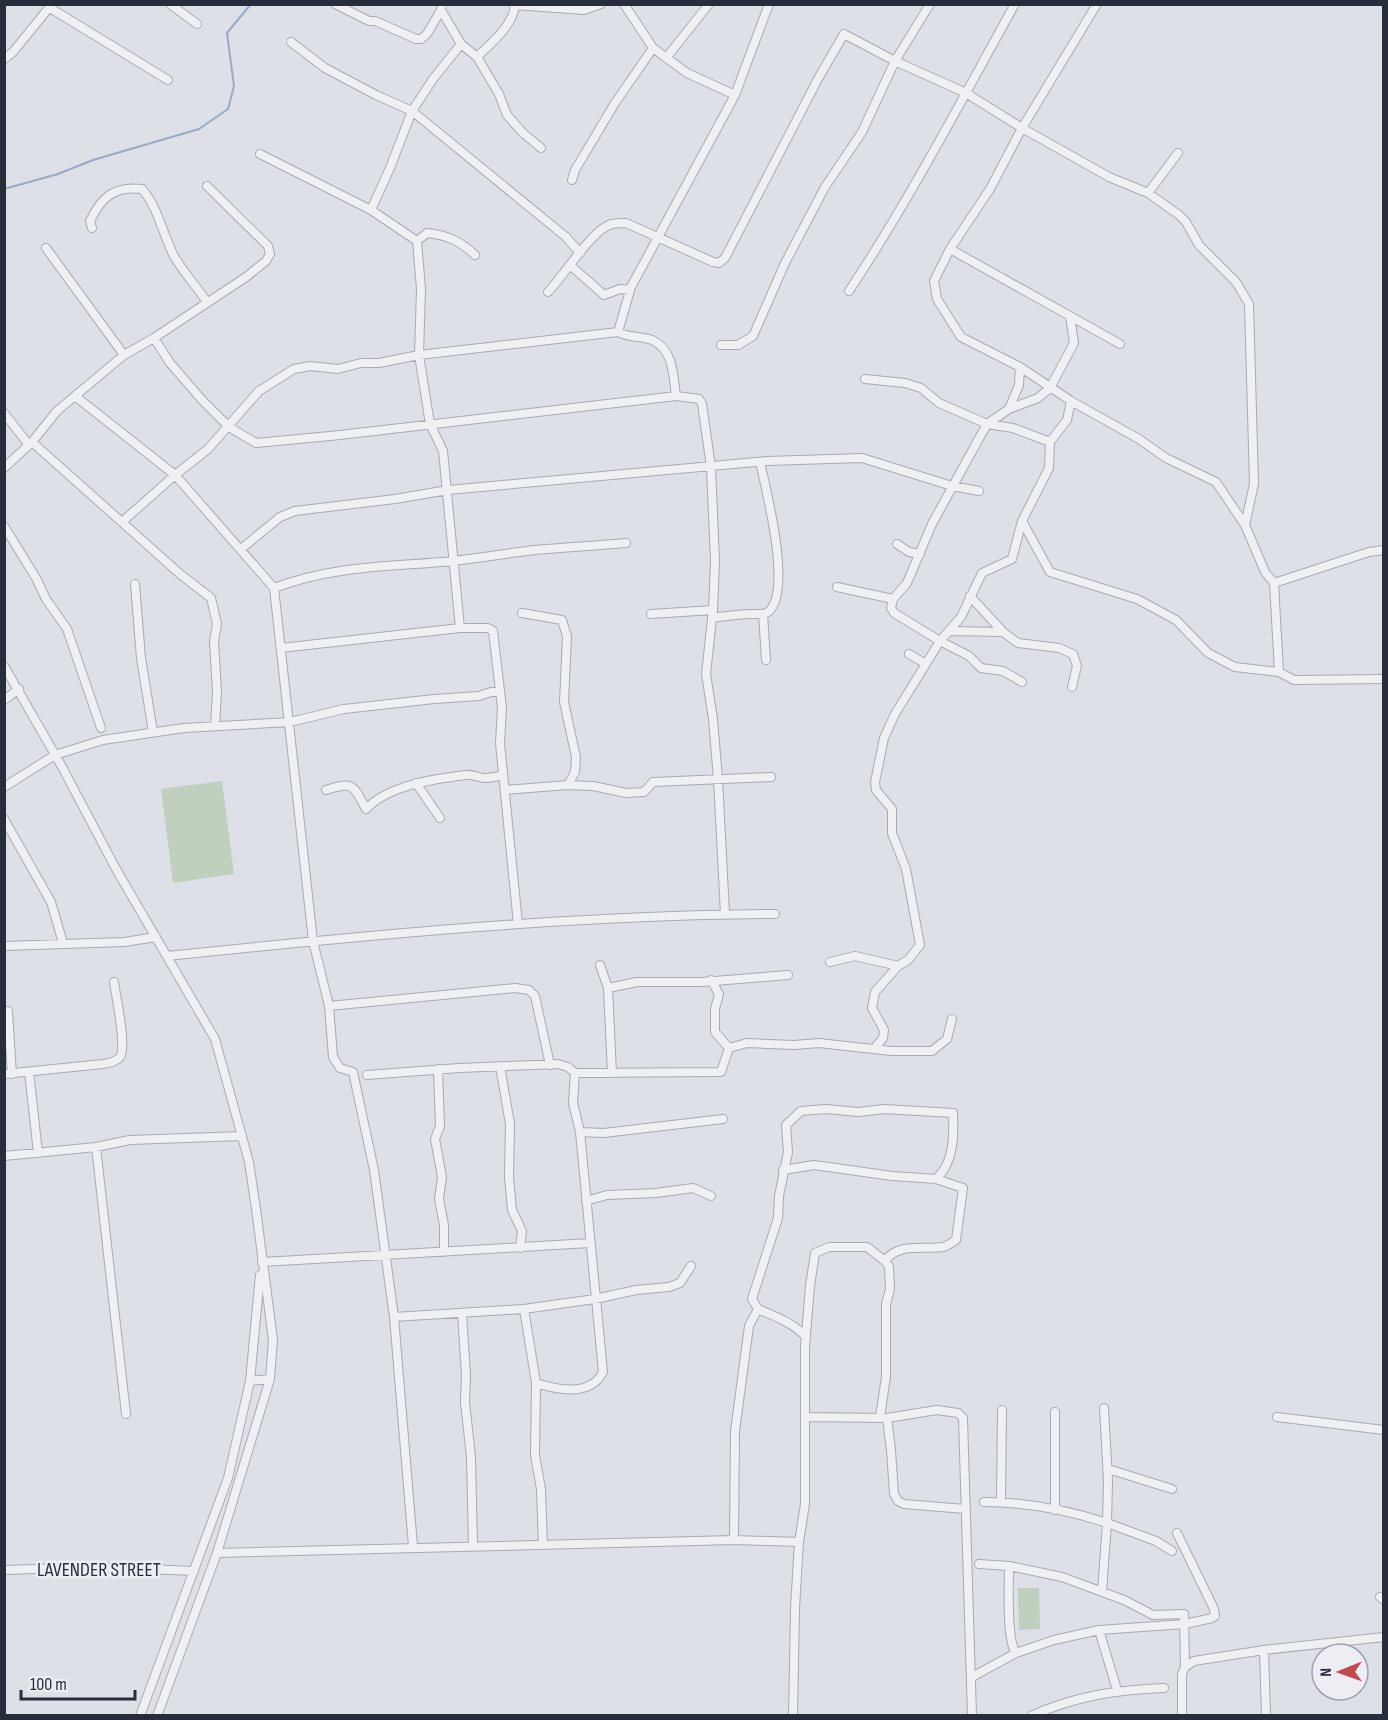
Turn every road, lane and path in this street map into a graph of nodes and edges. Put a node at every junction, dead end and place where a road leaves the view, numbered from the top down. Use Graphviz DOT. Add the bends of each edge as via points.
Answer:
graph roads {
  1 [pos="170,4"];
  2 [pos="335,4"];
  3 [pos="601,4"];
  4 [pos="624,4"];
  5 [pos="709,4"];
  6 [pos="769,4"];
  7 [pos="930,4"];
  8 [pos="1015,4"];
  9 [pos="1097,4"];
  10 [pos="514,5"];
  11 [pos="51,6"];
  12 [pos="441,7"];
  13 [pos="196,24"];
  14 [pos="291,42"];
  15 [pos="461,44"];
  16 [pos="4,45"];
  17 [pos="653,48"];
  18 [pos="14,52"];
  19 [pos="477,57"];
  20 [pos="666,58"];
  21 [pos="4,59"];
  22 [pos="895,61"];
  23 [pos="168,80"];
  24 [pos="966,93"];
  25 [pos="735,95"];
  26 [pos="412,111"];
  27 [pos="1022,128"];
  28 [pos="541,148"];
  29 [pos="1178,153"];
  30 [pos="260,154"];
  31 [pos="572,180"];
  32 [pos="207,186"];
  33 [pos="1148,193"];
  34 [pos="371,210"];
  35 [pos="92,228"];
  36 [pos="659,237"];
  37 [pos="417,240"];
  38 [pos="46,248"];
  39 [pos="950,249"];
  40 [pos="580,253"];
  41 [pos="475,255"];
  42 [pos="570,265"];
  43 [pos="630,290"];
  44 [pos="849,291"];
  45 [pos="548,292"];
  46 [pos="207,302"];
  47 [pos="1070,316"];
  48 [pos="618,333"];
  49 [pos="154,338"];
  50 [pos="1120,344"];
  51 [pos="721,345"];
  52 [pos="124,355"];
  53 [pos="419,355"];
  54 [pos="1020,367"];
  55 [pos="865,379"];
  56 [pos="1050,388"];
  57 [pos="75,396"];
  58 [pos="676,396"];
  59 [pos="1071,401"];
  60 [pos="1009,409"];
  61 [pos="4,413"];
  62 [pos="430,424"];
  63 [pos="987,424"];
  64 [pos="229,427"];
  65 [pos="1050,442"];
  66 [pos="31,444"];
  67 [pos="760,462"];
  68 [pos="711,467"];
  69 [pos="4,468"];
  70 [pos="175,475"];
  71 [pos="952,486"];
  72 [pos="448,490"];
  73 [pos="979,491"];
  74 [pos="1022,521"];
  75 [pos="122,522"];
  76 [pos="1245,525"];
  77 [pos="4,526"];
  78 [pos="626,543"];
  79 [pos="897,544"];
  80 [pos="241,549"];
  81 [pos="1383,550"];
  82 [pos="920,554"];
  83 [pos="453,561"];
  84 [pos="1274,583"];
  85 [pos="135,584"];
  86 [pos="837,587"];
  87 [pos="274,588"];
  88 [pos="970,596"];
  89 [pos="893,599"];
  90 [pos="522,613"];
  91 [pos="651,614"];
  92 [pos="713,614"];
  93 [pos="764,614"];
  94 [pos="460,628"];
  95 [pos="950,631"];
  96 [pos="1003,632"];
  97 [pos="940,641"];
  98 [pos="281,648"];
  99 [pos="909,654"];
  100 [pos="766,660"];
  101 [pos="926,664"];
  102 [pos="4,666"];
  103 [pos="1279,672"];
  104 [pos="1383,679"];
  105 [pos="1022,682"];
  106 [pos="1072,687"];
  107 [pos="19,689"];
  108 [pos="500,692"];
  109 [pos="4,700"];
  110 [pos="290,722"];
  111 [pos="214,726"];
  112 [pos="101,728"];
  113 [pos="153,732"];
  114 [pos="55,755"];
  115 [pos="503,775"];
  116 [pos="771,777"];
  117 [pos="718,779"];
  118 [pos="416,783"];
  119 [pos="568,785"];
  120 [pos="4,787"];
  121 [pos="326,790"];
  122 [pos="505,790"];
  123 [pos="440,818"];
  124 [pos="4,819"];
  125 [pos="725,914"];
  126 [pos="775,914"];
  127 [pos="518,924"];
  128 [pos="156,937"];
  129 [pos="313,941"];
  130 [pos="63,944"];
  131 [pos="4,946"];
  132 [pos="167,956"];
  133 [pos="830,962"];
  134 [pos="600,965"];
  135 [pos="898,966"];
  136 [pos="788,975"];
  137 [pos="711,981"];
  138 [pos="114,982"];
  139 [pos="608,988"];
  140 [pos="329,1006"];
  141 [pos="8,1011"];
  142 [pos="952,1019"];
  143 [pos="729,1048"];
  144 [pos="874,1049"];
  145 [pos="550,1065"];
  146 [pos="500,1066"];
  147 [pos="438,1070"];
  148 [pos="29,1072"];
  149 [pos="575,1073"];
  150 [pos="612,1073"];
  151 [pos="8,1074"];
  152 [pos="367,1075"];
  153 [pos="723,1119"];
  154 [pos="580,1132"];
  155 [pos="242,1136"];
  156 [pos="96,1147"];
  157 [pos="38,1153"];
  158 [pos="4,1156"];
  159 [pos="783,1170"];
  160 [pos="936,1179"];
  161 [pos="711,1196"];
  162 [pos="586,1201"];
  163 [pos="590,1244"];
  164 [pos="520,1248"];
  165 [pos="444,1252"];
  166 [pos="384,1255"];
  167 [pos="885,1261"];
  168 [pos="262,1262"];
  169 [pos="691,1266"];
  170 [pos="594,1299"];
  171 [pos="758,1308"];
  172 [pos="524,1309"];
  173 [pos="462,1313"];
  174 [pos="394,1317"];
  175 [pos="806,1337"];
  176 [pos="270,1379"];
  177 [pos="250,1381"];
  178 [pos="536,1383"];
  179 [pos="1104,1408"];
  180 [pos="1002,1410"];
  181 [pos="1055,1412"];
  182 [pos="126,1414"];
  183 [pos="805,1417"];
  184 [pos="1276,1417"];
  185 [pos="884,1418"];
  186 [pos="1383,1430"];
  187 [pos="1108,1469"];
  188 [pos="1172,1489"];
  189 [pos="984,1502"];
  190 [pos="1001,1502"];
  191 [pos="965,1509"];
  192 [pos="1055,1510"];
  193 [pos="1107,1523"];
  194 [pos="1177,1533"];
  195 [pos="734,1540"];
  196 [pos="799,1542"];
  197 [pos="543,1545"];
  198 [pos="413,1546"];
  199 [pos="473,1546"];
  200 [pos="1172,1551"];
  201 [pos="217,1553"];
  202 [pos="979,1564"];
  203 [pos="1009,1566"];
  204 [pos="4,1570"];
  205 [pos="194,1571"];
  206 [pos="1102,1591"];
  207 [pos="1153,1615"];
  208 [pos="1185,1624"];
  209 [pos="1153,1625"];
  210 [pos="1099,1630"];
  211 [pos="1383,1636"];
  212 [pos="1264,1650"];
  213 [pos="1016,1653"];
  214 [pos="1185,1667"];
  215 [pos="972,1677"];
  216 [pos="1164,1688"];
  217 [pos="1117,1690"];
  218 [pos="140,1716"];
  219 [pos="157,1716"];
  220 [pos="793,1716"];
  221 [pos="972,1716"];
  222 [pos="1031,1716"];
  223 [pos="1182,1716"];
  224 [pos="1266,1716"];
  1 -- 13 [label="street"];
  2 -- 12 [label="street" via="416,39 427,34"];
  3 -- 10 [label="street" via="584,10"];
  4 -- 17 [label="street"];
  5 -- 20 [label="street"];
  6 -- 25 [label="street"];
  7 -- 22 [label="street"];
  8 -- 24 [label="street"];
  9 -- 27 [label="street"];
  10 -- 19 [label="street" via="514,15"];
  11 -- 18 [label="street"];
  11 -- 23 [label="street"];
  12 -- 15 [label="street"];
  14 -- 26 [label="street" via="325,68"];
  15 -- 19 [label="street"];
  15 -- 26 [label="street"];
  16 -- 18 [label="street"];
  17 -- 20 [label="street"];
  17 -- 31 [label="street" via="615,104"];
  18 -- 21 [label="street"];
  19 -- 28 [label="street" via="507,115"];
  20 -- 25 [label="street" via="687,73"];
  22 -- 24 [label="street"];
  22 -- 36 [label="street" via="844,34 725,258 713,262"];
  22 -- 51 [label="street" via="862,132 825,187 785,263 753,336 738,345"];
  24 -- 27 [label="street"];
  24 -- 44 [label="street"];
  25 -- 36 [label="street"];
  26 -- 34 [label="street"];
  26 -- 40 [label="street" via="566,237"];
  27 -- 33 [label="street" via="1109,177"];
  27 -- 39 [label="street" via="990,189"];
  29 -- 33 [label="street"];
  30 -- 34 [label="street"];
  32 -- 46 [label="street" via="267,246 270,254 246,277"];
  33 -- 76 [label="street" via="1186,222 1199,245 1236,282 1249,304 1254,484"];
  34 -- 37 [label="street"];
  35 -- 46 [label="street" via="93,215 109,195 126,188 142,189 150,198 176,259"];
  36 -- 40 [label="street" via="626,223 610,224"];
  36 -- 43 [label="street"];
  37 -- 41 [label="street" via="427,233 445,235"];
  37 -- 53 [label="street" via="421,289"];
  38 -- 52 [label="street"];
  39 -- 47 [label="street"];
  39 -- 54 [label="street" via="933,281 937,298 962,337"];
  40 -- 42 [label="street"];
  42 -- 43 [label="street" via="604,295"];
  42 -- 45 [label="street"];
  43 -- 48 [label="street"];
  46 -- 49 [label="street"];
  47 -- 50 [label="street"];
  47 -- 56 [label="street" via="1074,343"];
  48 -- 53 [label="street"];
  48 -- 58 [label="street" via="650,339 665,351 670,358"];
  49 -- 52 [label="street"];
  49 -- 64 [label="street" via="170,363"];
  52 -- 57 [label="street"];
  53 -- 62 [label="street"];
  53 -- 64 [label="street" via="338,369 294,369 259,391"];
  54 -- 56 [label="street"];
  54 -- 60 [label="street" via="1019,385"];
  55 -- 63 [label="street" via="921,388 939,403"];
  56 -- 59 [label="street"];
  56 -- 60 [label="street" via="1038,398"];
  57 -- 66 [label="street" via="57,411"];
  57 -- 70 [label="street"];
  58 -- 62 [label="street"];
  58 -- 68 [label="street" via="699,399 702,404"];
  59 -- 65 [label="street" via="1067,420"];
  59 -- 76 [label="street" via="1166,458 1216,482"];
  60 -- 63 [label="street"];
  61 -- 66 [label="street"];
  62 -- 64 [label="street" via="256,443"];
  62 -- 72 [label="street" via="443,451"];
  63 -- 65 [label="street" via="1013,428"];
  63 -- 71 [label="street"];
  64 -- 70 [label="street"];
  65 -- 74 [label="street" via="1049,468"];
  66 -- 69 [label="street"];
  66 -- 75 [label="street"];
  67 -- 68 [label="street"];
  67 -- 71 [label="street" via="862,458"];
  67 -- 93 [label="street" via="778,549 775,600"];
  68 -- 72 [label="street"];
  68 -- 92 [label="street"];
  70 -- 75 [label="street"];
  70 -- 80 [label="street"];
  71 -- 73 [label="street"];
  71 -- 82 [label="street"];
  72 -- 80 [label="street" via="295,511 280,517"];
  72 -- 83 [label="street"];
  74 -- 88 [label="street" via="1011,559 982,573"];
  74 -- 103 [label="street" via="1050,572 1137,599 1176,620 1208,652 1234,667"];
  75 -- 111 [label="street" via="211,598 217,624"];
  76 -- 84 [label="street" via="1265,572"];
  77 -- 112 [label="street" via="67,629"];
  78 -- 83 [label="street"];
  79 -- 82 [label="street"];
  80 -- 87 [label="street"];
  81 -- 84 [label="street"];
  82 -- 89 [label="street" via="907,583"];
  83 -- 87 [label="street" via="332,571"];
  83 -- 94 [label="street"];
  84 -- 103 [label="street"];
  85 -- 113 [label="street" via="142,668"];
  86 -- 89 [label="street"];
  87 -- 98 [label="street"];
  88 -- 95 [label="street"];
  88 -- 96 [label="street"];
  89 -- 97 [label="street" via="894,613"];
  90 -- 119 [label="street" via="562,620 567,636 564,702 576,757 575,772"];
  91 -- 92 [label="street"];
  92 -- 93 [label="street"];
  92 -- 117 [label="street" via="706,674"];
  93 -- 100 [label="street"];
  94 -- 98 [label="street"];
  94 -- 108 [label="street" via="488,628 493,632"];
  95 -- 96 [label="street"];
  95 -- 97 [label="street"];
  96 -- 106 [label="street" via="1018,643 1059,648 1073,654 1077,666"];
  97 -- 101 [label="street"];
  97 -- 105 [label="street" via="969,656 981,668 1003,671"];
  98 -- 110 [label="street"];
  99 -- 101 [label="street"];
  101 -- 135 [label="street" via="884,738 875,782 876,790 892,809 892,833 906,869 920,945"];
  102 -- 107 [label="street"];
  103 -- 104 [label="street" via="1294,680"];
  107 -- 109 [label="street"];
  107 -- 114 [label="street"];
  108 -- 110 [label="street" via="344,709"];
  108 -- 115 [label="street"];
  110 -- 111 [label="street"];
  110 -- 129 [label="street"];
  111 -- 113 [label="street"];
  113 -- 114 [label="street" via="103,740"];
  114 -- 120 [label="street"];
  114 -- 128 [label="street"];
  115 -- 118 [label="street" via="470,775"];
  115 -- 122 [label="street"];
  116 -- 117 [label="street"];
  117 -- 119 [label="street" via="653,782 644,792 626,793"];
  117 -- 125 [label="street"];
  118 -- 121 [label="street" via="387,794 366,809 359,792 351,786"];
  118 -- 123 [label="street"];
  119 -- 122 [label="street"];
  122 -- 127 [label="street"];
  124 -- 130 [label="street" via="51,902"];
  125 -- 126 [label="street"];
  125 -- 127 [label="street"];
  127 -- 129 [label="street"];
  128 -- 130 [label="street"];
  128 -- 132 [label="street"];
  129 -- 132 [label="street"];
  129 -- 140 [label="street"];
  130 -- 131 [label="street"];
  132 -- 155 [label="street" via="215,1039"];
  133 -- 135 [label="street" via="855,956"];
  134 -- 139 [label="street"];
  135 -- 144 [label="street" via="875,992 872,1008 884,1030"];
  136 -- 137 [label="street"];
  137 -- 139 [label="street" via="637,982"];
  137 -- 143 [label="street" via="719,994 715,1032"];
  138 -- 148 [label="street" via="123,1045 119,1058 109,1063"];
  139 -- 150 [label="street"];
  140 -- 145 [label="street" via="515,988 529,990 535,996"];
  140 -- 166 [label="street" via="333,1057 340,1068 352,1072 360,1105 374,1170"];
  141 -- 151 [label="street"];
  142 -- 144 [label="street" via="947,1039 932,1051"];
  143 -- 144 [label="street" via="747,1043 819,1042"];
  143 -- 150 [label="street" via="721,1072"];
  145 -- 146 [label="street"];
  145 -- 149 [label="street" via="568,1067"];
  146 -- 147 [label="street"];
  146 -- 164 [label="street" via="510,1124 512,1210 522,1231"];
  147 -- 152 [label="street"];
  147 -- 165 [label="street" via="440,1126 435,1139 442,1177 439,1200"];
  148 -- 151 [label="street"];
  148 -- 157 [label="street"];
  149 -- 150 [label="street"];
  149 -- 154 [label="street" via="573,1103"];
  153 -- 154 [label="street"];
  154 -- 162 [label="street"];
  155 -- 156 [label="street" via="130,1140"];
  155 -- 168 [label="street"];
  156 -- 157 [label="street"];
  156 -- 182 [label="street"];
  157 -- 158 [label="street"];
  159 -- 160 [label="street" via="814,1165"];
  159 -- 160 [label="street" via="788,1152 786,1125 801,1111 885,1109 953,1113 950,1154 943,1173"];
  159 -- 171 [label="street" via="778,1218 752,1299"];
  160 -- 167 [label="street" via="963,1188 956,1240 945,1246 913,1246 890,1254"];
  161 -- 162 [label="street" via="693,1188 607,1195"];
  162 -- 163 [label="street"];
  163 -- 164 [label="street"];
  163 -- 170 [label="street"];
  164 -- 165 [label="street"];
  165 -- 166 [label="street"];
  166 -- 168 [label="street"];
  166 -- 174 [label="street"];
  167 -- 175 [label="street" via="867,1247 829,1247 815,1253"];
  167 -- 185 [label="street" via="889,1266 890,1289 885,1304"];
  168 -- 176 [label="street" via="273,1340"];
  168 -- 177 [label="street"];
  169 -- 170 [label="street" via="680,1283 669,1287"];
  170 -- 172 [label="street"];
  170 -- 178 [label="street" via="603,1372 599,1379 578,1390 556,1390"];
  171 -- 175 [label="street" via="798,1327"];
  171 -- 195 [label="street" via="749,1326 735,1431"];
  172 -- 173 [label="street"];
  172 -- 178 [label="street"];
  173 -- 174 [label="street"];
  173 -- 199 [label="street"];
  174 -- 198 [label="street"];
  175 -- 183 [label="street"];
  176 -- 177 [label="street"];
  176 -- 201 [label="street"];
  177 -- 205 [label="street" via="228,1478"];
  178 -- 197 [label="street" via="535,1455"];
  179 -- 187 [label="street"];
  180 -- 190 [label="street"];
  181 -- 192 [label="street"];
  183 -- 185 [label="street"];
  183 -- 196 [label="street" via="805,1504"];
  184 -- 186 [label="street"];
  185 -- 191 [label="street" via="891,1450 892,1484 898,1501"];
  185 -- 191 [label="street" via="937,1410 958,1413 963,1418"];
  187 -- 188 [label="street"];
  187 -- 193 [label="street"];
  189 -- 190 [label="street"];
  190 -- 192 [label="street"];
  191 -- 215 [label="street"];
  192 -- 193 [label="street"];
  193 -- 200 [label="street"];
  193 -- 206 [label="street"];
  194 -- 208 [label="street" via="1215,1612 1212,1618"];
  195 -- 196 [label="street"];
  195 -- 197 [label="street"];
  196 -- 220 [label="street"];
  197 -- 199 [label="street"];
  198 -- 199 [label="street"];
  198 -- 201 [label="street"];
  201 -- 219 [label="street"];
  202 -- 203 [label="street"];
  203 -- 206 [label="street" via="1062,1577"];
  203 -- 213 [label="street" via="1010,1626"];
  204 -- 205 [label="street, LAVENDER STREET" via="96,1567"];
  205 -- 218 [label="street"];
  206 -- 207 [label="street"];
  207 -- 208 [label="street" via="1184,1614"];
  207 -- 209 [label="street"];
  208 -- 209 [label="street"];
  208 -- 214 [label="street"];
  209 -- 210 [label="street"];
  210 -- 213 [label="street"];
  210 -- 217 [label="street"];
  211 -- 212 [label="street"];
  212 -- 214 [label="street" via="1194,1661"];
  212 -- 224 [label="street"];
  213 -- 215 [label="street"];
  214 -- 223 [label="street"];
  215 -- 221 [label="street"];
  216 -- 217 [label="street"];
  217 -- 222 [label="street" via="1056,1704"];
}
